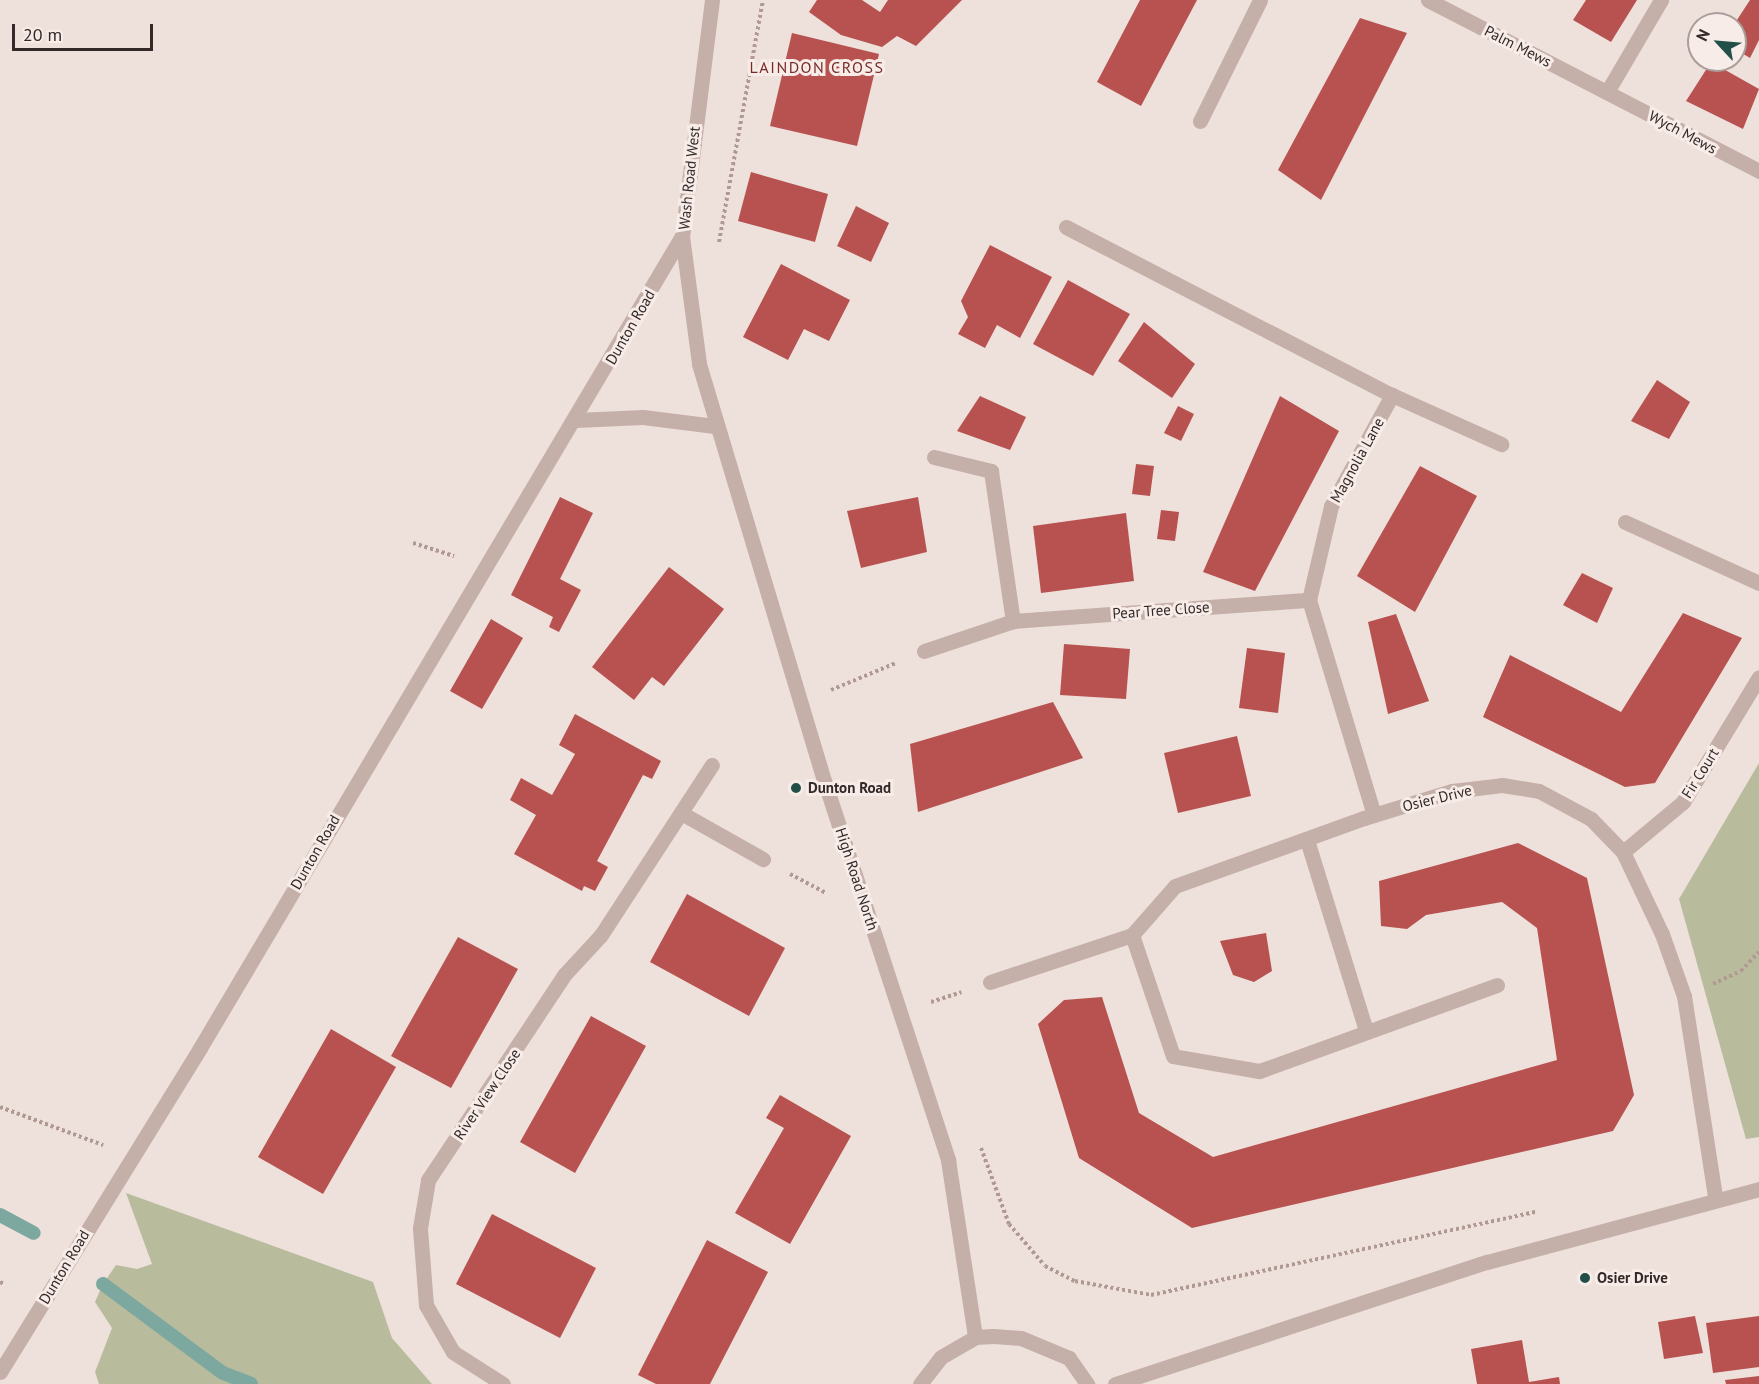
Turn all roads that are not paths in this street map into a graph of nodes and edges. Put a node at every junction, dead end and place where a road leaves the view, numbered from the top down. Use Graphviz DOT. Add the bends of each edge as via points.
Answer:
graph roads {
  1 [pos="712,0"];
  2 [pos="1260,0"];
  3 [pos="1428,0"];
  4 [pos="1661,0"];
  5 [pos="1607,92"];
  6 [pos="1200,121"];
  7 [pos="1759,171"];
  8 [pos="1066,227"];
  9 [pos="682,236"];
  10 [pos="1392,395"];
  11 [pos="576,420"];
  12 [pos="714,426"];
  13 [pos="1501,444"];
  14 [pos="934,457"];
  15 [pos="1625,522"];
  16 [pos="1759,584"];
  17 [pos="1309,600"];
  18 [pos="1013,621"];
  19 [pos="924,651"];
  20 [pos="1759,677"];
  21 [pos="712,765"];
  22 [pos="683,813"];
  23 [pos="1374,815"];
  24 [pos="1307,840"];
  25 [pos="1623,852"];
  26 [pos="763,859"];
  27 [pos="1132,935"];
  28 [pos="990,982"];
  29 [pos="1497,985"];
  30 [pos="1366,1031"];
  31 [pos="1759,1189"];
  32 [pos="1715,1197"];
  33 [pos="975,1337"];
  34 [pos="0,1372"];
  35 [pos="503,1384"];
  36 [pos="920,1384"];
  37 [pos="1086,1384"];
  38 [pos="1114,1384"];
  1 -- 9 [label="street, Wash Road West"];
  2 -- 6 [label="street"];
  3 -- 5 [label="street, Palm Mews"];
  4 -- 5 [label="street"];
  5 -- 7 [label="street, Wych Mews"];
  8 -- 10 [label="street"];
  9 -- 11 [label="street, Dunton Road"];
  9 -- 12 [label="street, Wash Road West"];
  10 -- 13 [label="street"];
  10 -- 17 [label="street, Magnolia Lane" via="1331,506"];
  11 -- 12 [label="street" via="643,417"];
  11 -- 34 [label="street, Dunton Road"];
  12 -- 33 [label="street, High Road North" via="948,1160"];
  14 -- 18 [label="street" via="991,471"];
  15 -- 16 [label="street"];
  17 -- 18 [label="street, Pear Tree Close"];
  17 -- 23 [label="street, Magnolia Lane"];
  18 -- 19 [label="street, Pear Tree Close"];
  20 -- 25 [label="street, Fir Court" via="1683,802"];
  21 -- 22 [label="street, River View Close"];
  22 -- 26 [label="street"];
  22 -- 35 [label="street, River View Close" via="601,935 565,974 428,1180 420,1228 426,1305 453,1352"];
  23 -- 24 [label="street, Osier Drive"];
  23 -- 25 [label="street, Osier Drive" via="1452,791 1502,785 1539,791 1591,819"];
  24 -- 27 [label="street, Osier Drive" via="1175,886"];
  24 -- 30 [label="street"];
  25 -- 32 [label="street, Osier Drive" via="1662,933 1684,996"];
  27 -- 28 [label="street"];
  27 -- 30 [label="street" via="1173,1056 1259,1071"];
  29 -- 30 [label="street"];
  31 -- 32 [label="street"];
  32 -- 38 [label="street" via="1487,1262"];
  33 -- 36 [label="street" via="941,1357"];
  33 -- 37 [label="street" via="1021,1338 1069,1358"];
}
